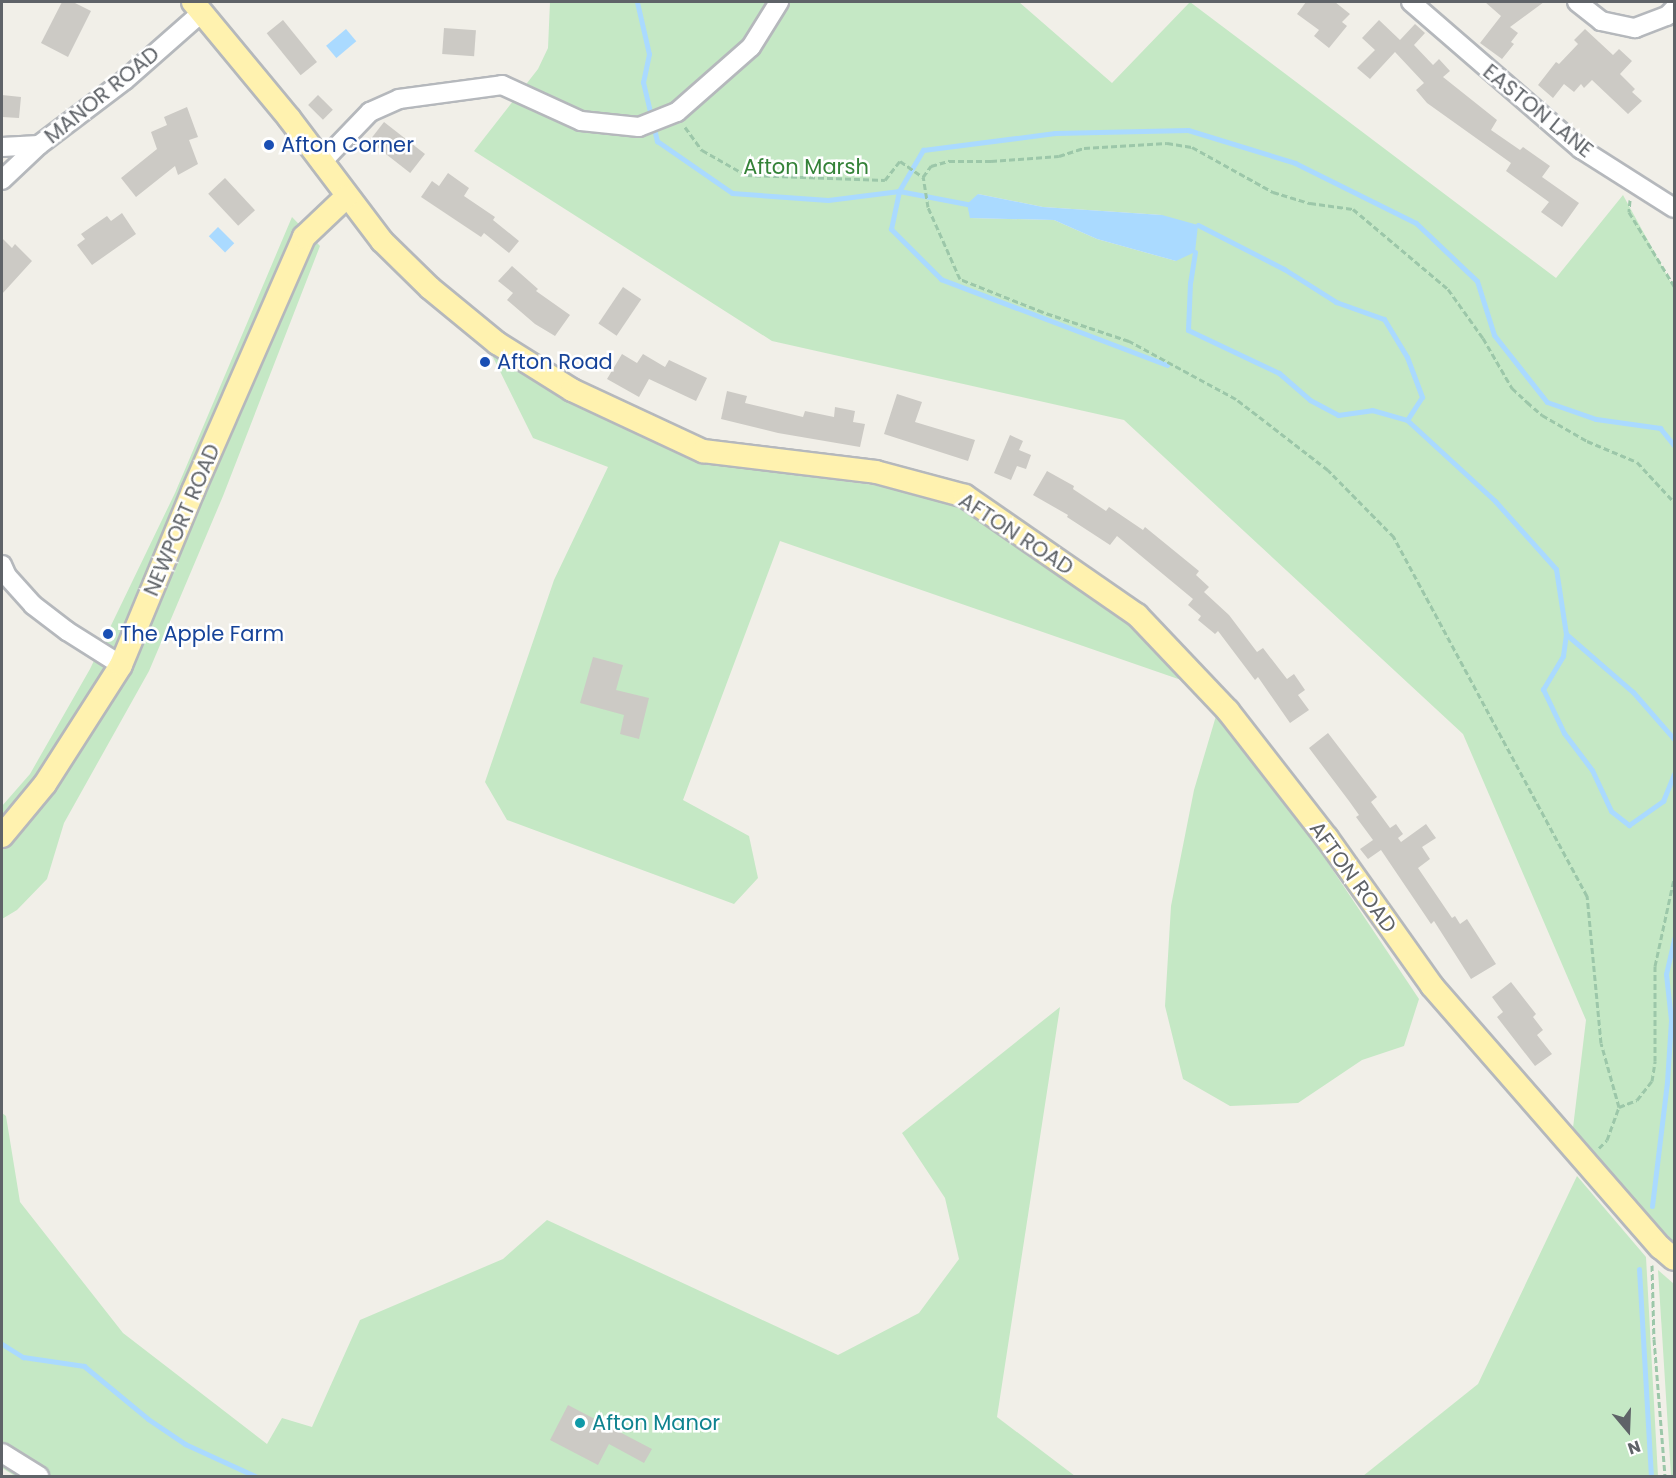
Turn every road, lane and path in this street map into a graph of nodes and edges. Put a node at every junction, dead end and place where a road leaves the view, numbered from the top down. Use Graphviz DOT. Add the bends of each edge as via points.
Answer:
graph roads {
  1 [pos="779,2"];
  2 [pos="1411,2"];
  3 [pos="1577,2"];
  4 [pos="198,7"];
  5 [pos="1674,9"];
  6 [pos="674,114"];
  7 [pos="39,145"];
  8 [pos="2,147"];
  9 [pos="321,163"];
  10 [pos="923,177"];
  11 [pos="2,180"];
  12 [pos="1631,180"];
  13 [pos="346,197"];
  14 [pos="1674,208"];
  15 [pos="1674,286"];
  16 [pos="1674,502"];
  17 [pos="2,565"];
  18 [pos="121,665"];
  19 [pos="2,836"];
  20 [pos="1674,879"];
  21 [pos="1619,1107"];
  22 [pos="1584,1162"];
  23 [pos="1667,1253"];
  24 [pos="2,1453"];
  25 [pos="39,1476"];
  26 [pos="1665,1476"];
  1 -- 6 [label="street" via="751,46"];
  2 -- 12 [label="street, EASTON LANE" via="1581,148"];
  3 -- 5 [label="street" via="1601,21 1635,28 1667,16"];
  4 -- 7 [label="street, MANOR ROAD" via="125,80"];
  4 -- 9 [label="main road, AFTON ROAD"];
  6 -- 9 [label="street" via="639,128 581,121 502,85 399,99 370,112"];
  6 -- 10 [label="path" via="702,150 746,175 885,180 900,161"];
  7 -- 8 [label="street"];
  7 -- 11 [label="street, MANOR ROAD"];
  9 -- 13 [label="main road, AFTON ROAD"];
  10 -- 16 [label="path" via="931,166 949,161 991,162 1059,156 1084,148 1167,143 1192,147 1273,192 1353,208 1448,289 1512,388 1527,402 1587,441 1637,462"];
  10 -- 21 [label="path" via="928,207 960,279 1129,341 1236,399 1328,470 1394,537 1587,896 1601,1043"];
  12 -- 14 [label="street, EASTON LANE"];
  12 -- 15 [label="path" via="1629,212"];
  13 -- 18 [label="main road, NEWPORT ROAD" via="304,237"];
  13 -- 22 [label="main road, AFTON ROAD" via="382,242 430,288 497,343 572,390 703,451 876,471 965,496 1137,615 1228,711 1327,838 1432,986"];
  17 -- 18 [label="street" via="33,605"];
  18 -- 19 [label="main road, NEWPORT ROAD" via="45,784"];
  20 -- 21 [label="path" via="1654,966 1652,1081 1636,1100"];
  21 -- 22 [label="path" via="1607,1140"];
  22 -- 23 [label="main road, AFTON ROAD"];
  23 -- 26 [label="path" via="1652,1268"];
  24 -- 25 [label="street"];
}
